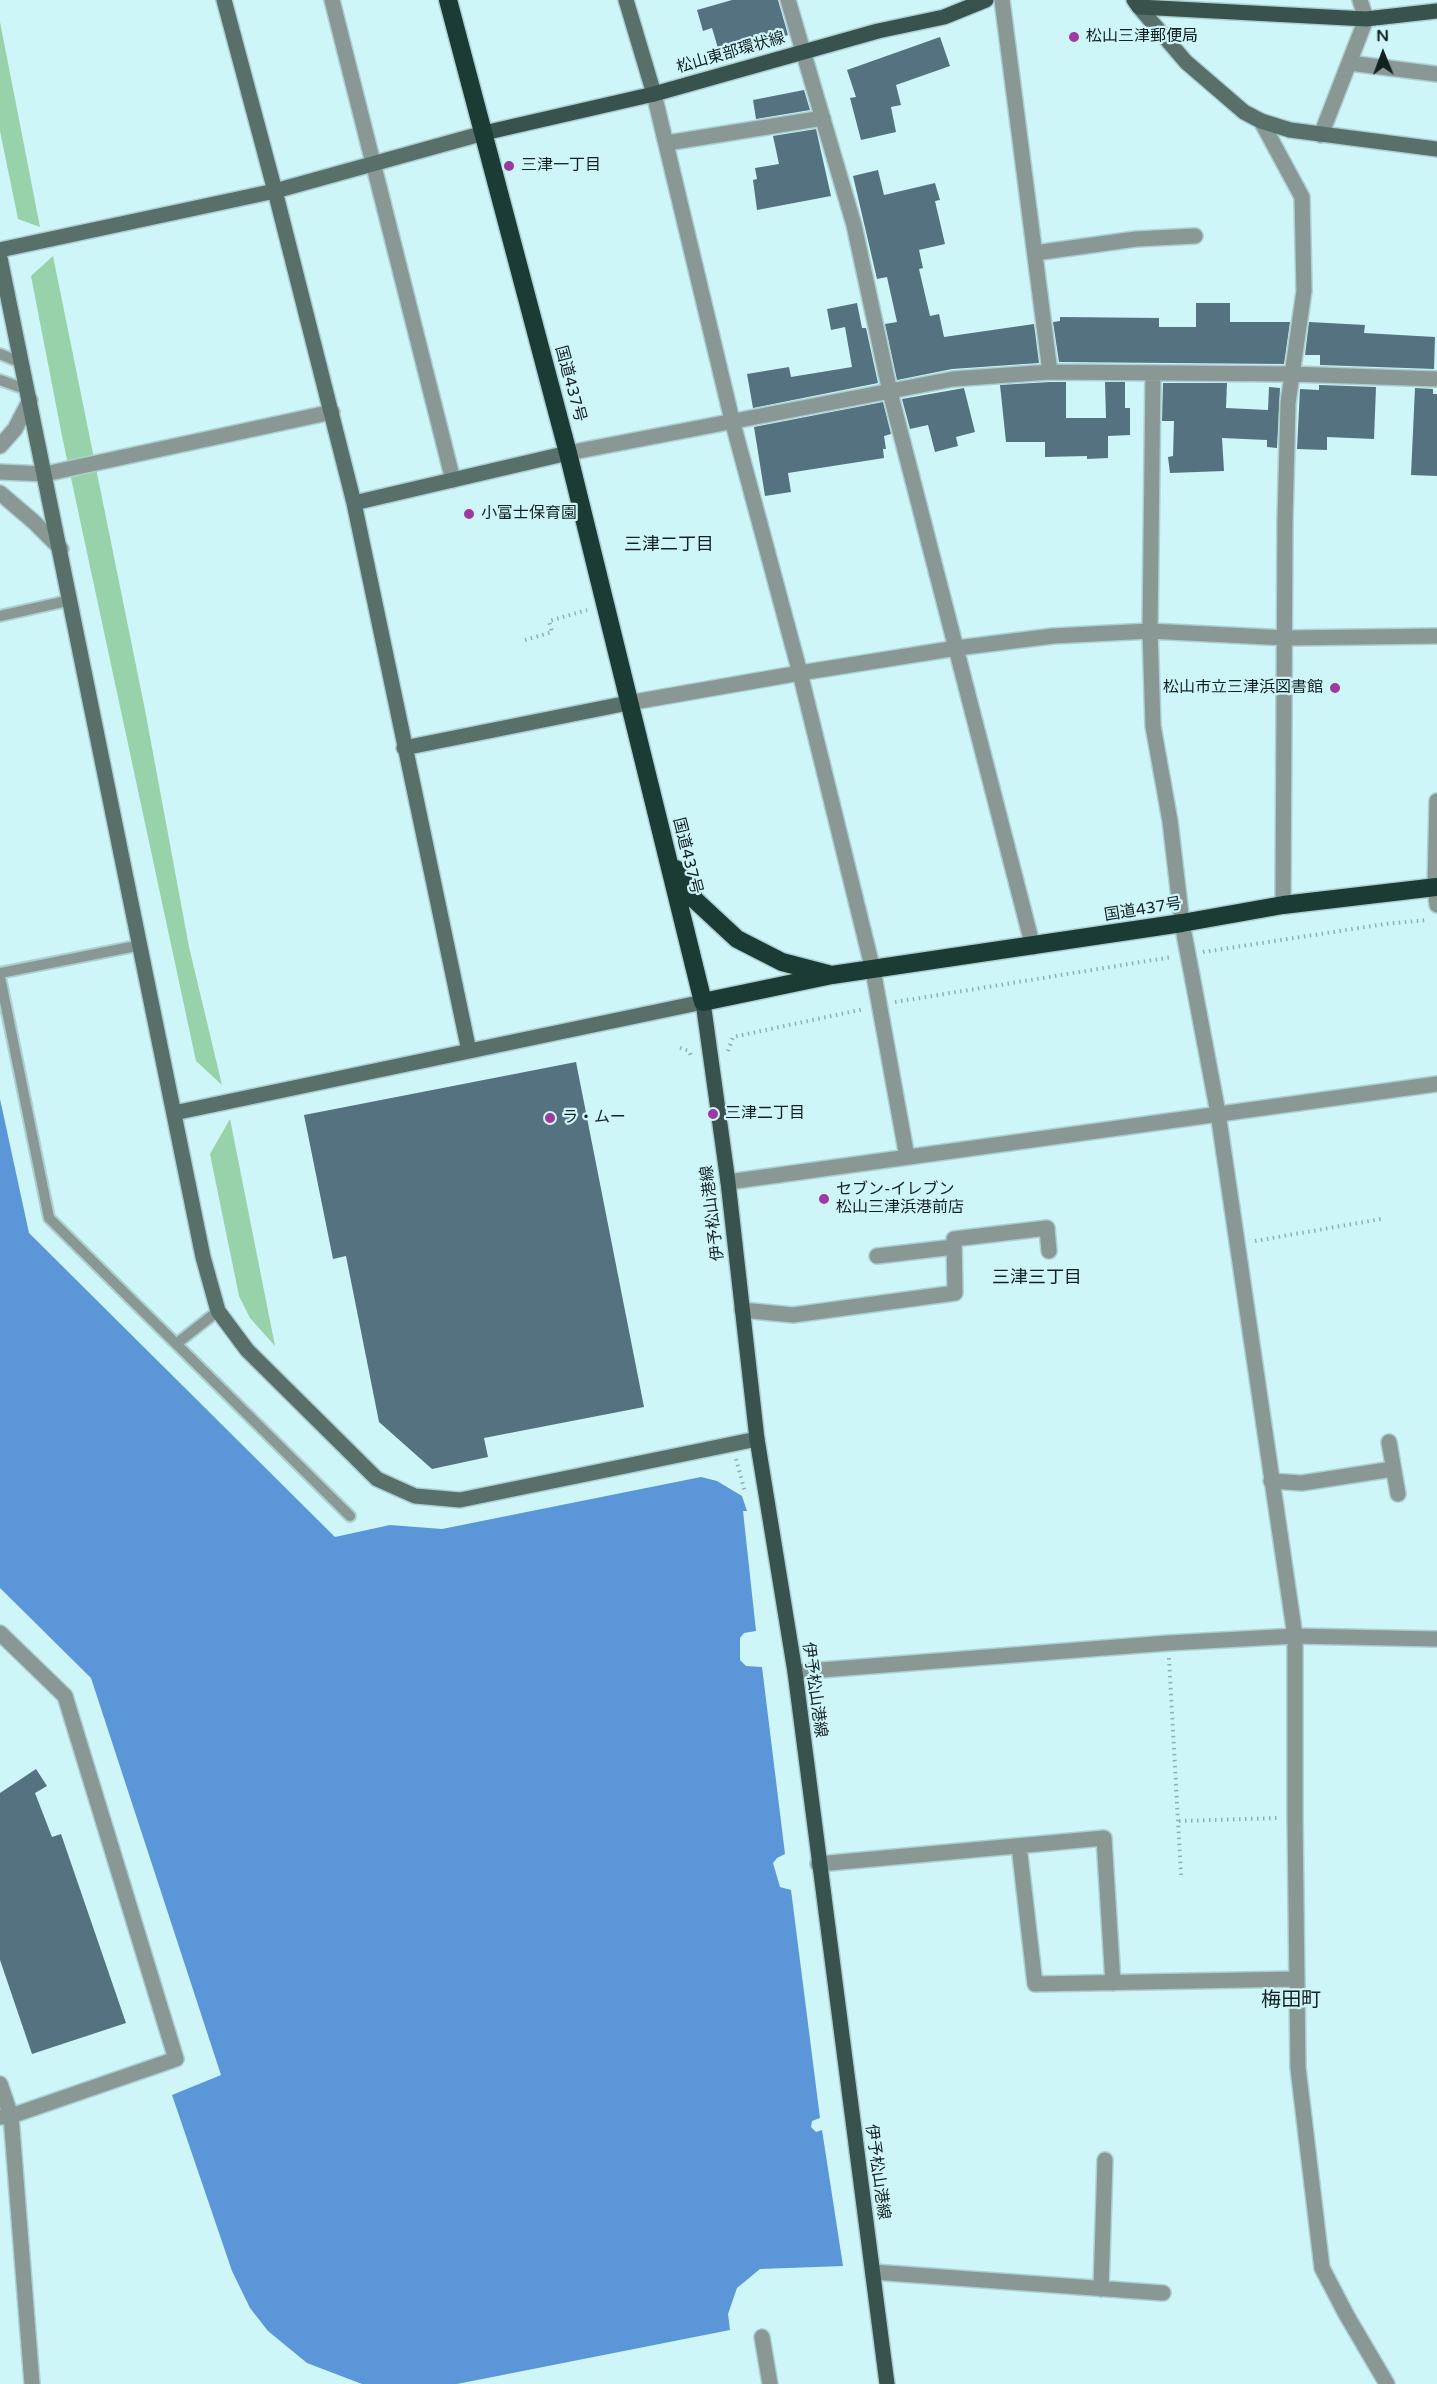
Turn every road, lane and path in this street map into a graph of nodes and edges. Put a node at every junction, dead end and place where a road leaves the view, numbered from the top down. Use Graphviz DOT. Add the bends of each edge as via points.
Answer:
graph roads {
  1 [pos="224,0"];
  2 [pos="332,0"];
  3 [pos="448,0"];
  4 [pos="626,0"];
  5 [pos="788,0"];
  6 [pos="986,0"];
  7 [pos="1002,0"];
  8 [pos="1360,0"];
  9 [pos="1137,3"];
  10 [pos="1437,11"];
  11 [pos="1366,19"];
  12 [pos="803,52"];
  13 [pos="1349,63"];
  14 [pos="1437,74"];
  15 [pos="654,94"];
  16 [pos="823,118"];
  17 [pos="1261,121"];
  18 [pos="484,133"];
  19 [pos="1321,135"];
  20 [pos="667,144"];
  21 [pos="1437,149"];
  22 [pos="374,163"];
  23 [pos="275,191"];
  24 [pos="1195,236"];
  25 [pos="0,250"];
  26 [pos="1035,253"];
  27 [pos="0,258"];
  28 [pos="0,354"];
  29 [pos="22,363"];
  30 [pos="1050,372"];
  31 [pos="1154,374"];
  32 [pos="1292,374"];
  33 [pos="1437,379"];
  34 [pos="0,380"];
  35 [pos="891,392"];
  36 [pos="29,395"];
  37 [pos="332,412"];
  38 [pos="732,420"];
  39 [pos="0,446"];
  40 [pos="568,453"];
  41 [pos="0,472"];
  42 [pos="45,474"];
  43 [pos="453,480"];
  44 [pos="0,493"];
  45 [pos="354,504"];
  46 [pos="61,549"];
  47 [pos="71,600"];
  48 [pos="605,605"];
  49 [pos="0,616"];
  50 [pos="1150,632"];
  51 [pos="1437,636"];
  52 [pos="1286,638"];
  53 [pos="525,639"];
  54 [pos="957,648"];
  55 [pos="800,673"];
  56 [pos="628,703"];
  57 [pos="404,748"];
  58 [pos="1437,801"];
  59 [pos="668,855"];
  60 [pos="1436,893"];
  61 [pos="1283,905"];
  62 [pos="1437,919"];
  63 [pos="1182,923"];
  64 [pos="141,945"];
  65 [pos="1033,947"];
  66 [pos="1192,954"];
  67 [pos="1181,956"];
  68 [pos="873,970"];
  69 [pos="0,975"];
  70 [pos="832,975"];
  71 [pos="703,1002"];
  72 [pos="888,1004"];
  73 [pos="866,1009"];
  74 [pos="469,1051"];
  75 [pos="726,1057"];
  76 [pos="1437,1084"];
  77 [pos="174,1113"];
  78 [pos="1218,1113"];
  79 [pos="907,1157"];
  80 [pos="728,1182"];
  81 [pos="1381,1219"];
  82 [pos="1236,1245"];
  83 [pos="954,1247"];
  84 [pos="1049,1251"];
  85 [pos="877,1256"];
  86 [pos="742,1310"];
  87 [pos="218,1311"];
  88 [pos="176,1344"];
  89 [pos="757,1439"];
  90 [pos="1389,1442"];
  91 [pos="1394,1469"];
  92 [pos="1271,1481"];
  93 [pos="1398,1494"];
  94 [pos="351,1516"];
  95 [pos="0,1633"];
  96 [pos="1295,1636"];
  97 [pos="1437,1639"];
  98 [pos="1168,1642"];
  99 [pos="795,1672"];
  100 [pos="1295,1818"];
  101 [pos="1179,1821"];
  102 [pos="1019,1846"];
  103 [pos="818,1864"];
  104 [pos="1181,1875"];
  105 [pos="1297,1979"];
  106 [pos="1113,1983"];
  107 [pos="0,2084"];
  108 [pos="5,2117"];
  109 [pos="1105,2160"];
  110 [pos="873,2272"];
  111 [pos="1101,2289"];
  112 [pos="1162,2293"];
  113 [pos="762,2337"];
  114 [pos="32,2384"];
  115 [pos="770,2384"];
  116 [pos="887,2384"];
  117 [pos="1387,2384"];
  1 -- 23 [label="street"];
  2 -- 22 [label="street"];
  3 -- 18 [label="highway, 国道437号"];
  4 -- 15 [label="street"];
  5 -- 12 [label="street"];
  6 -- 12 [label="main road, 松山東部環状線" via="944,17"];
  7 -- 26 [label="street"];
  8 -- 11 [label="street"];
  9 -- 11 [label="main road"];
  9 -- 17 [label="street" via="1186,62 1244,112"];
  10 -- 11 [label="main road"];
  11 -- 13 [label="street"];
  12 -- 15 [label="main road, 松山東部環状線"];
  12 -- 16 [label="street"];
  13 -- 14 [label="street"];
  13 -- 19 [label="street"];
  15 -- 18 [label="main road, 松山東部環状線"];
  15 -- 20 [label="street"];
  16 -- 20 [label="street"];
  16 -- 35 [label="street" via="855,225"];
  17 -- 19 [label="street"];
  17 -- 32 [label="street" via="1302,197 1304,291"];
  18 -- 22 [label="street"];
  18 -- 40 [label="highway, 国道437号"];
  19 -- 21 [label="street"];
  20 -- 38 [label="street"];
  22 -- 23 [label="street"];
  22 -- 43 [label="street"];
  23 -- 25 [label="street"];
  23 -- 37 [label="street"];
  24 -- 26 [label="street" via="1137,239"];
  26 -- 30 [label="street"];
  27 -- 29 [label="street"];
  28 -- 29 [label="lane"];
  29 -- 36 [label="street"];
  30 -- 31 [label="street"];
  30 -- 35 [label="street" via="953,379"];
  31 -- 32 [label="street"];
  31 -- 50 [label="street"];
  32 -- 33 [label="street"];
  32 -- 52 [label="street" via="1284,520"];
  34 -- 36 [label="lane"];
  35 -- 38 [label="street"];
  35 -- 54 [label="street"];
  36 -- 39 [label="street" via="15,429"];
  36 -- 42 [label="street"];
  37 -- 42 [label="street"];
  37 -- 45 [label="street"];
  38 -- 40 [label="street"];
  38 -- 55 [label="street"];
  40 -- 43 [label="street"];
  40 -- 48 [label="highway, 国道437号"];
  41 -- 42 [label="street"];
  42 -- 46 [label="street"];
  43 -- 45 [label="street"];
  44 -- 46 [label="street"];
  45 -- 57 [label="street"];
  46 -- 47 [label="street"];
  47 -- 49 [label="lane"];
  47 -- 64 [label="street"];
  48 -- 53 [label="path" via="549,621 552,632"];
  48 -- 56 [label="highway, 国道437号"];
  50 -- 52 [label="street"];
  50 -- 54 [label="street" via="1053,636"];
  50 -- 63 [label="street" via="1153,726"];
  51 -- 52 [label="street"];
  52 -- 61 [label="street"];
  54 -- 55 [label="street"];
  54 -- 65 [label="street"];
  55 -- 56 [label="street"];
  55 -- 68 [label="street"];
  56 -- 57 [label="street"];
  56 -- 59 [label="highway, 国道437号"];
  57 -- 74 [label="street"];
  58 -- 60 [label="street"];
  59 -- 70 [label="highway" via="695,900 737,939 782,962"];
  59 -- 71 [label="highway, 国道437号"];
  60 -- 61 [label="highway, 国道437号"];
  61 -- 63 [label="highway, 国道437号"];
  62 -- 66 [label="path"];
  63 -- 65 [label="highway, 国道437号"];
  63 -- 78 [label="street"];
  64 -- 69 [label="lane"];
  64 -- 77 [label="street"];
  65 -- 68 [label="highway, 国道437号"];
  67 -- 72 [label="path"];
  68 -- 70 [label="highway, 国道437号"];
  68 -- 79 [label="street"];
  69 -- 88 [label="lane" via="49,1218"];
  70 -- 71 [label="highway, 国道437号"];
  71 -- 74 [label="street"];
  71 -- 80 [label="main road, 伊予松山港線"];
  73 -- 75 [label="path" via="733,1037"];
  74 -- 77 [label="street"];
  76 -- 78 [label="street"];
  77 -- 87 [label="street"];
  78 -- 79 [label="street"];
  78 -- 82 [label="street"];
  79 -- 80 [label="street"];
  80 -- 86 [label="main road, 伊予松山港線"];
  81 -- 82 [label="path"];
  82 -- 92 [label="street"];
  83 -- 84 [label="street" via="954,1239 1047,1228"];
  83 -- 85 [label="street"];
  83 -- 86 [label="street" via="955,1293 793,1315"];
  86 -- 89 [label="main road, 伊予松山港線"];
  87 -- 88 [label="lane"];
  87 -- 89 [label="street" via="246,1350 377,1479 415,1496 460,1500"];
  88 -- 94 [label="lane"];
  89 -- 99 [label="main road, 伊予松山港線"];
  90 -- 91 [label="street"];
  91 -- 92 [label="street" via="1302,1483"];
  91 -- 93 [label="street"];
  92 -- 96 [label="street"];
  95 -- 108 [label="street" via="65,1696 176,2059"];
  96 -- 97 [label="street"];
  96 -- 98 [label="street"];
  96 -- 100 [label="street"];
  98 -- 99 [label="street"];
  98 -- 101 [label="path"];
  99 -- 103 [label="main road, 伊予松山港線"];
  100 -- 101 [label="path"];
  100 -- 105 [label="street"];
  101 -- 104 [label="path"];
  102 -- 103 [label="street"];
  102 -- 106 [label="street" via="1035,1984"];
  102 -- 106 [label="street" via="1104,1838"];
  103 -- 110 [label="main road, 伊予松山港線"];
  105 -- 106 [label="street"];
  105 -- 117 [label="street" via="1298,2068 1322,2268"];
  107 -- 108 [label="street"];
  108 -- 114 [label="street"];
  109 -- 111 [label="street"];
  110 -- 111 [label="street"];
  110 -- 116 [label="main road, 伊予松山港線"];
  111 -- 112 [label="street"];
  113 -- 115 [label="street"];
}
